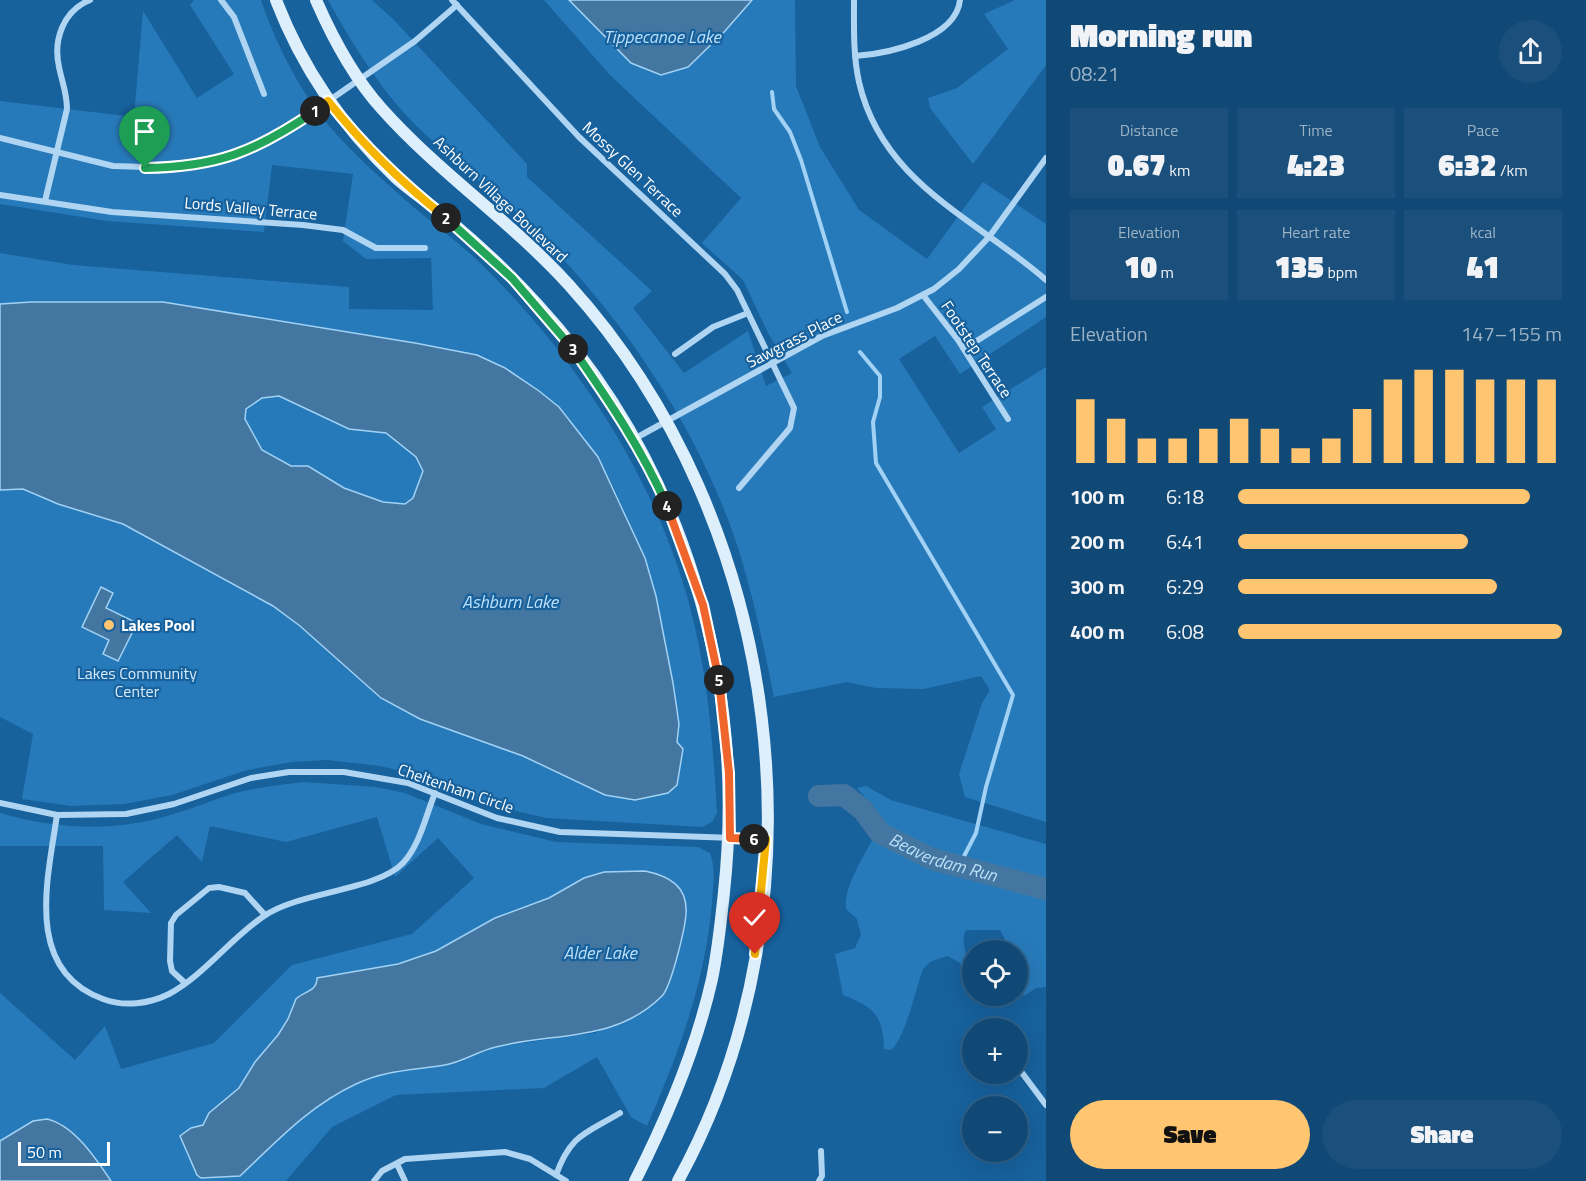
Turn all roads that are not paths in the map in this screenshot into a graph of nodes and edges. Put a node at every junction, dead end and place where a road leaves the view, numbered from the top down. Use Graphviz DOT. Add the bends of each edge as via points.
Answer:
graph roads {
  1 [pos="90,0"];
  2 [pos="221,0"];
  3 [pos="276,0"];
  4 [pos="316,0"];
  5 [pos="854,0"];
  6 [pos="960,0"];
  7 [pos="454,2"];
  8 [pos="855,56"];
  9 [pos="358,80"];
  10 [pos="264,94"];
  11 [pos="328,101"];
  12 [pos="0,138"];
  13 [pos="57,150"];
  14 [pos="1046,158"];
  15 [pos="0,195"];
  16 [pos="45,201"];
  17 [pos="989,237"];
  18 [pos="425,248"];
  19 [pos="1046,280"];
  20 [pos="923,295"];
  21 [pos="1046,297"];
  22 [pos="748,313"];
  23 [pos="964,349"];
  24 [pos="675,354"];
  25 [pos="771,365"];
  26 [pos="1008,419"];
  27 [pos="665,420"];
  28 [pos="633,439"];
  29 [pos="739,488"];
  30 [pos="435,793"];
  31 [pos="0,803"];
  32 [pos="57,814"];
  33 [pos="730,838"];
  34 [pos="766,839"];
  35 [pos="265,915"];
  36 [pos="184,982"];
  37 [pos="1028,1081"];
  38 [pos="1046,1105"];
  39 [pos="620,1113"];
  40 [pos="821,1151"];
  41 [pos="397,1164"];
  42 [pos="556,1175"];
  43 [pos="374,1181"];
  44 [pos="405,1181"];
  45 [pos="566,1181"];
  46 [pos="635,1181"];
  47 [pos="678,1181"];
  48 [pos="819,1181"];
  1 -- 13 [label="street" via="71,12 58,41 59,69 67,96"];
  2 -- 10 [label="street" via="234,17"];
  3 -- 11 [label="main road"];
  4 -- 9 [label="main road, Ashburn Village Boulevard"];
  5 -- 8 [label="street"];
  6 -- 8 [label="street" via="955,18 933,36 874,55"];
  7 -- 9 [label="street, Mossy Glen Terrace" via="414,41"];
  7 -- 22 [label="street, Mossy Glen Terrace" via="565,122 725,274"];
  8 -- 17 [label="street" via="867,108 898,163 917,183"];
  9 -- 11 [label="street, Mossy Glen Terrace"];
  9 -- 27 [label="main road, Ashburn Village Boulevard" via="382,110 512,227 571,287 647,384"];
  11 -- 13 [label="street, Mossy Glen Terrace" via="260,145 200,165 113,166"];
  11 -- 28 [label="main road" via="399,181 483,249 540,308 614,405"];
  12 -- 13 [label="street, Mossy Glen Terrace"];
  13 -- 16 [label="street"];
  14 -- 17 [label="street, Sawgrass Place"];
  15 -- 16 [label="street, Lords Valley Terrace"];
  16 -- 18 [label="street, Lords Valley Terrace" via="111,212 303,225 343,230 376,248"];
  17 -- 19 [label="street"];
  17 -- 20 [label="street, Sawgrass Place" via="958,269"];
  20 -- 23 [label="street, Footstep Terrace"];
  20 -- 25 [label="street, Sawgrass Place" via="822,336"];
  21 -- 23 [label="street"];
  22 -- 24 [label="street" via="713,327"];
  22 -- 25 [label="street, Mossy Glen Terrace"];
  23 -- 26 [label="street, Footstep Terrace"];
  25 -- 27 [label="street, Sawgrass Place"];
  25 -- 29 [label="street, Mossy Glen Terrace" via="791,399 794,418 790,428"];
  27 -- 28 [label="street, Sawgrass Place"];
  27 -- 34 [label="main road, Ashburn Village Boulevard" via="717,533 752,654 764,733"];
  28 -- 33 [label="main road" via="674,521 703,605 724,711"];
  30 -- 32 [label="street, Cheltenham Circle" via="372,775 289,772 251,778 137,812"];
  30 -- 33 [label="street, Cheltenham Circle" via="497,818 560,832"];
  30 -- 35 [label="street" via="410,854 396,869 291,902"];
  31 -- 32 [label="street, Cheltenham Circle"];
  32 -- 36 [label="street" via="46,892 47,925 50,945 65,972 88,992 127,1003 157,999"];
  33 -- 34 [label="street, Cheltenham Circle"];
  33 -- 46 [label="main road" via="717,949 706,1002 675,1095"];
  34 -- 47 [label="main road, Ashburn Village Boulevard" via="760,925 742,1013 717,1090"];
  35 -- 36 [label="street"];
  35 -- 36 [label="street" via="245,893 219,887 209,888 176,915 171,923 170,961 172,971"];
  37 -- 38 [label="street"];
  39 -- 42 [label="street" via="573,1141 565,1150"];
  40 -- 48 [label="street"];
  41 -- 42 [label="street" via="416,1158 505,1152 530,1159"];
  41 -- 43 [label="street" via="382,1171"];
  41 -- 44 [label="street"];
  42 -- 45 [label="street"];
}
